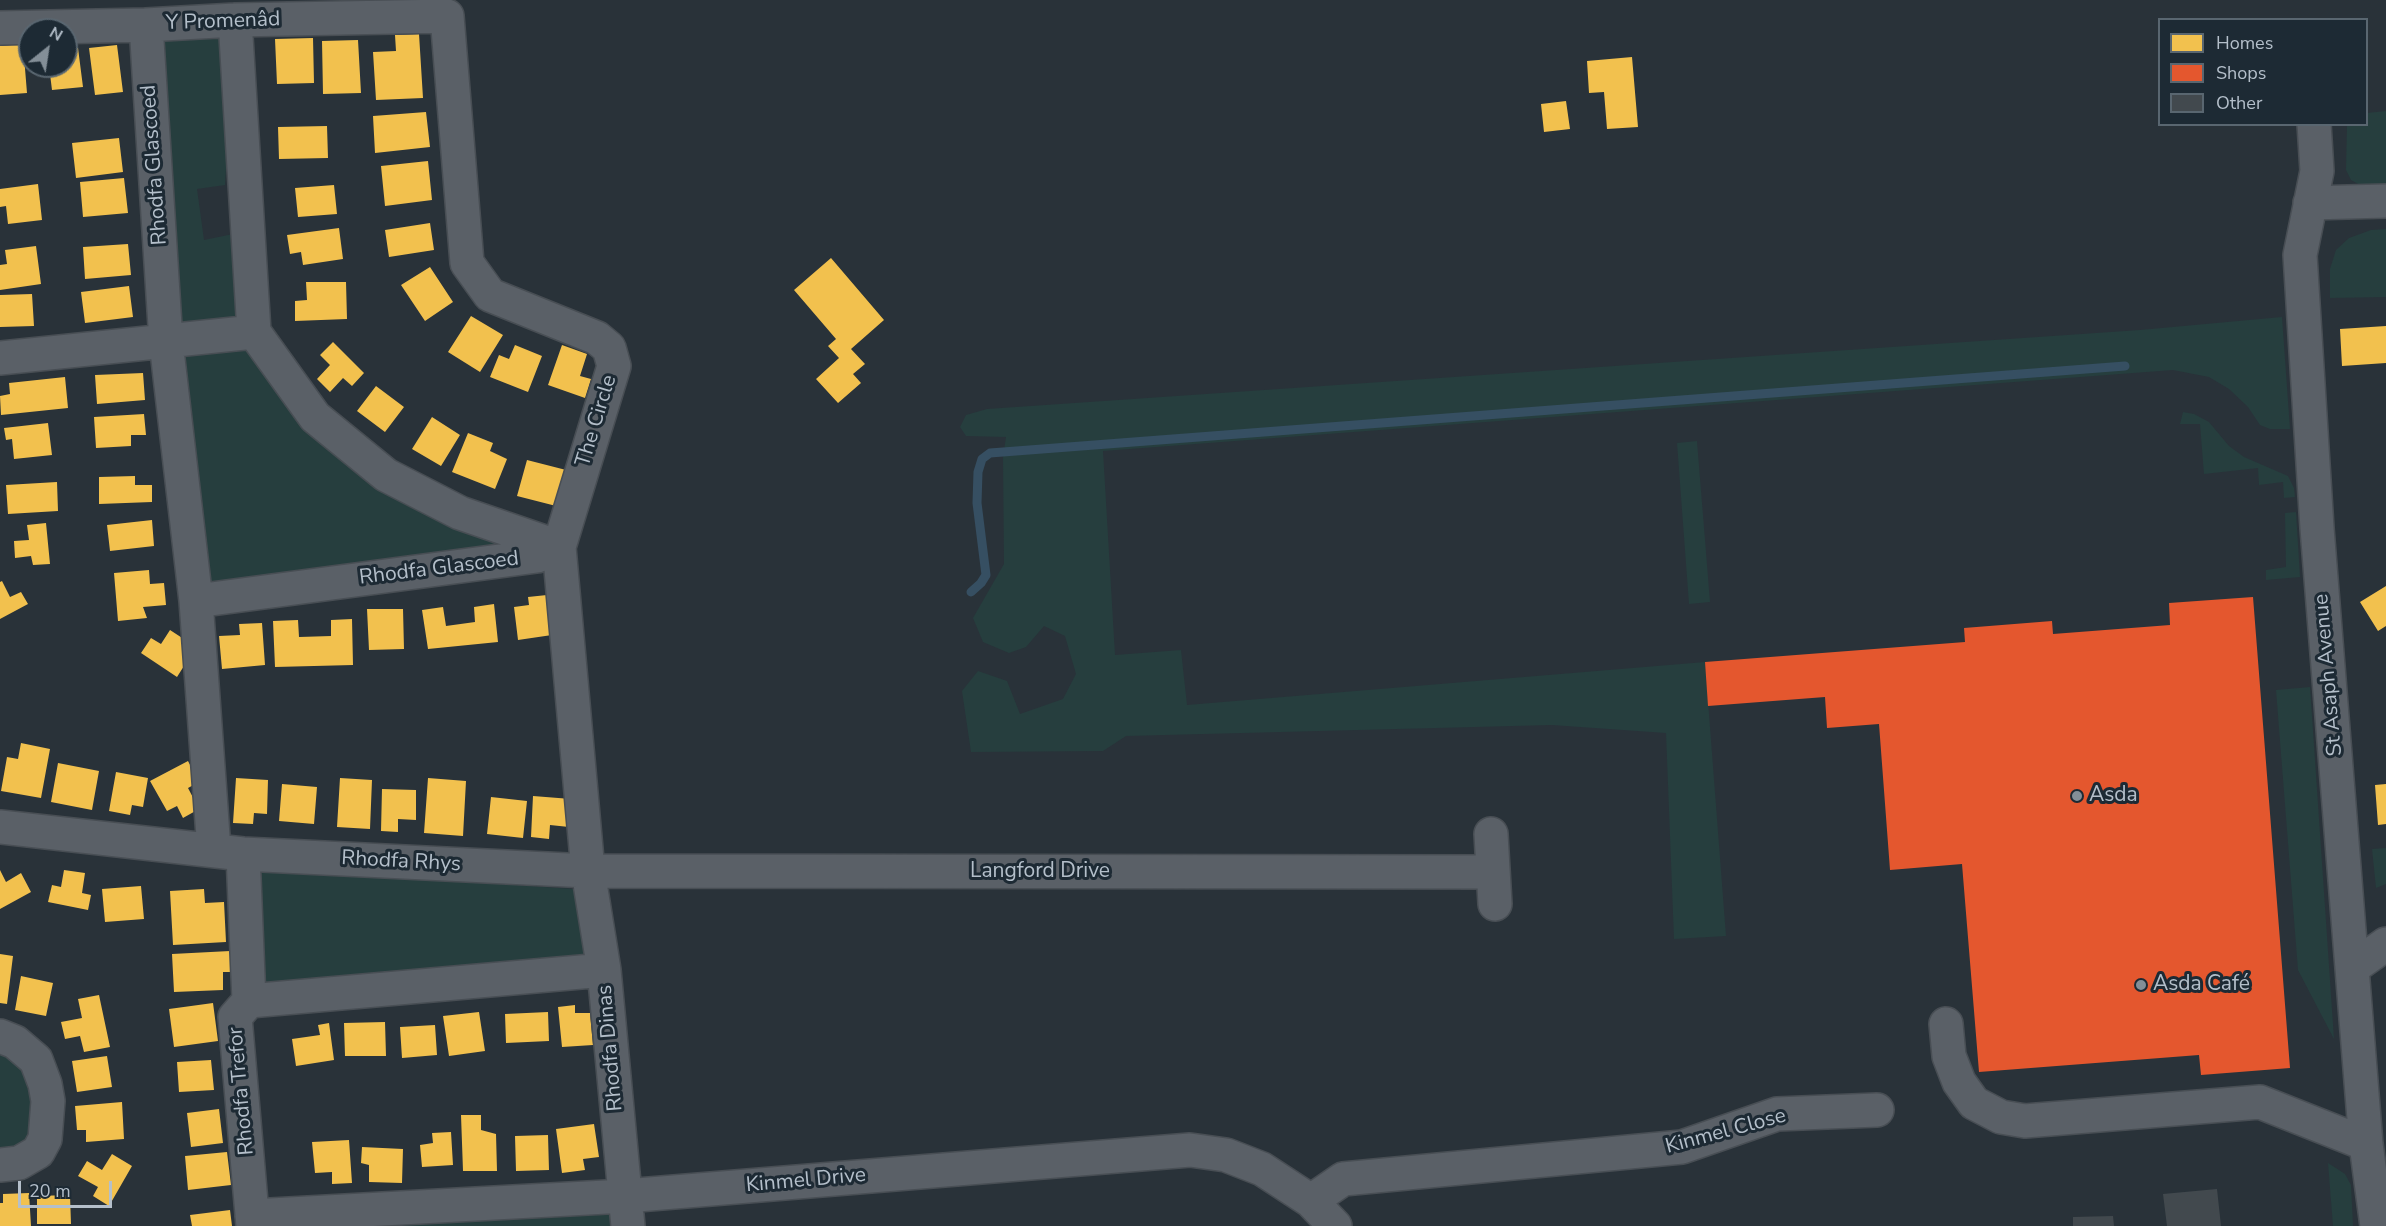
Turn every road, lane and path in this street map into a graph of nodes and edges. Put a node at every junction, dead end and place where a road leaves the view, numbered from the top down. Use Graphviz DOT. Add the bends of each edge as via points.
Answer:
graph roads {
  1 [pos="447,16"];
  2 [pos="235,20"];
  3 [pos="146,25"];
  4 [pos="0,28"];
  5 [pos="2314,126"];
  6 [pos="2386,201"];
  7 [pos="2310,203"];
  8 [pos="254,332"];
  9 [pos="166,342"];
  10 [pos="0,358"];
  11 [pos="559,547"];
  12 [pos="196,601"];
  13 [pos="0,827"];
  14 [pos="1491,834"];
  15 [pos="228,852"];
  16 [pos="588,872"];
  17 [pos="2386,944"];
  18 [pos="2352,968"];
  19 [pos="604,970"];
  20 [pos="249,1001"];
  21 [pos="1946,1024"];
  22 [pos="0,1036"];
  23 [pos="1877,1110"];
  24 [pos="2366,1144"];
  25 [pos="0,1165"];
  26 [pos="1311,1201"];
  27 [pos="626,1211"];
  28 [pos="253,1221"];
  29 [pos="1335,1226"];
  30 [pos="2378,1226"];
  1 -- 2 [label="street, Y Promenâd"];
  1 -- 11 [label="street, The Circle" via="467,263 490,295 597,338 609,348 614,366"];
  2 -- 3 [label="street, Y Promenâd"];
  2 -- 8 [label="street"];
  3 -- 4 [label="street, Y Promenâd"];
  3 -- 9 [label="street, Rhodfa Glascoed"];
  5 -- 7 [label="street, St Asaph Avenue" via="2317,171"];
  6 -- 7 [label="street"];
  7 -- 18 [label="street, St Asaph Avenue" via="2300,255"];
  8 -- 9 [label="street"];
  8 -- 11 [label="street, Rhodfa Glascoed" via="315,417 386,475 460,513"];
  9 -- 10 [label="street"];
  9 -- 12 [label="street, Rhodfa Glascoed"];
  11 -- 12 [label="street, Rhodfa Glascoed" via="537,556"];
  11 -- 16 [label="street, The Circle"];
  12 -- 15 [label="street, Rhodfa Trefor"];
  13 -- 15 [label="street, Rhodfa Rhys"];
  14 -- 16 [label="street, Langford Drive" via="1494,888"];
  15 -- 16 [label="street, Rhodfa Rhys"];
  15 -- 20 [label="street, Rhodfa Trefor"];
  16 -- 19 [label="street, Rhodfa Dinas"];
  17 -- 18 [label="street"];
  18 -- 24 [label="street, St Asaph Avenue"];
  19 -- 20 [label="street"];
  19 -- 27 [label="street, Rhodfa Dinas"];
  20 -- 28 [label="street, Rhodfa Trefor" via="235,1017"];
  21 -- 24 [label="street" via="1949,1056 1959,1082 1974,1103 2001,1117 2033,1120 2260,1101"];
  22 -- 25 [label="street" via="15,1042 36,1060 48,1101 45,1139 38,1152 19,1163"];
  23 -- 26 [label="street, Kinmel Close" via="1827,1098 1682,1148 1517,1176 1343,1179"];
  24 -- 30 [label="street, St Asaph Avenue"];
  26 -- 27 [label="street, Kinmel Drive" via="1262,1169 1226,1155 1190,1150"];
  26 -- 29 [label="street, Kinmel Drive"];
  27 -- 28 [label="street, Kinmel Drive"];
}
